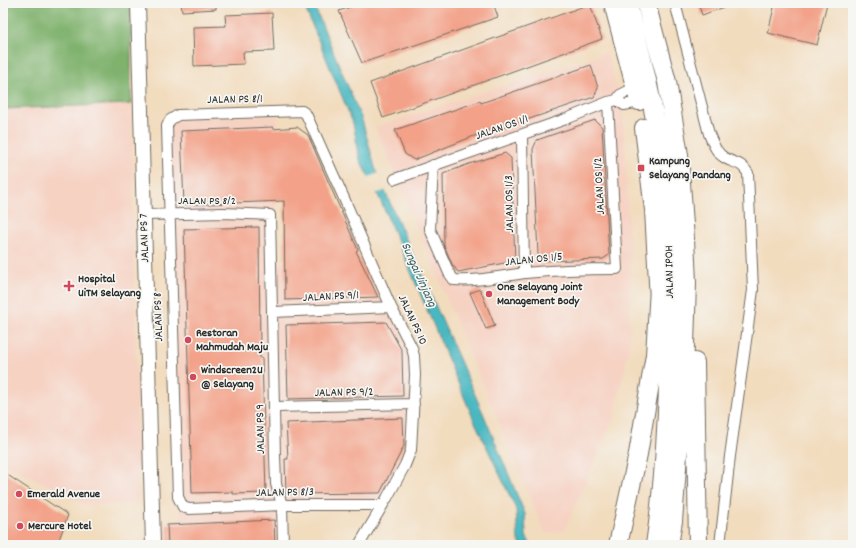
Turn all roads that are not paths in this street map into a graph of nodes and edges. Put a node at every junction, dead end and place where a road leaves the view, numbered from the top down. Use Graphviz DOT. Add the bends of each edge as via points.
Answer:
graph roads {
  1 [pos="138,3"];
  2 [pos="613,3"];
  3 [pos="627,3"];
  4 [pos="646,3"];
  5 [pos="675,3"];
  6 [pos="638,94"];
  7 [pos="613,101"];
  8 [pos="302,111"];
  9 [pos="170,120"];
  10 [pos="522,135"];
  11 [pos="679,154"];
  12 [pos="433,165"];
  13 [pos="395,179"];
  14 [pos="144,214"];
  15 [pos="169,214"];
  16 [pos="270,215"];
  17 [pos="617,269"];
  18 [pos="524,273"];
  19 [pos="659,287"];
  20 [pos="391,307"];
  21 [pos="273,312"];
  22 [pos="414,404"];
  23 [pos="274,407"];
  24 [pos="282,505"];
  25 [pos="382,505"];
  26 [pos="189,509"];
  27 [pos="153,545"];
  28 [pos="283,545"];
  29 [pos="359,545"];
  30 [pos="618,545"];
  31 [pos="649,545"];
  32 [pos="655,545"];
  33 [pos="669,545"];
  34 [pos="698,545"];
  35 [pos="720,545"];
  1 -- 14 [label="street, JALAN PS 7"];
  2 -- 6 [label="highway"];
  3 -- 32 [label="highway, JALAN IPOH" via="652,105 668,218 671,283 669,366 666,434"];
  4 -- 11 [label="highway, JALAN IPOH" via="667,82"];
  5 -- 35 [label="street" via="709,134 715,148 724,158 743,166 748,173 753,290"];
  6 -- 7 [label="street, JALAN OS 1/1" via="620,95"];
  6 -- 7 [label="street" via="624,105"];
  6 -- 19 [label="highway" via="649,166"];
  7 -- 10 [label="street, JALAN OS 1/1"];
  7 -- 17 [label="street, JALAN OS 1/2"];
  8 -- 9 [label="street, JALAN PS 8/1" via="178,114"];
  8 -- 20 [label="street, JALAN PS 10" via="312,125"];
  9 -- 15 [label="street, JALAN PS 8" via="167,126"];
  10 -- 12 [label="street, JALAN OS 1/1"];
  10 -- 18 [label="street, JALAN OS 1/3"];
  11 -- 33 [label="highway, JALAN IPOH" via="685,240 686,326 673,521"];
  11 -- 34 [label="highway" via="690,234 695,316"];
  12 -- 13 [label="street, JALAN OS 1/1"];
  12 -- 18 [label="street, JALAN OS 1/5" via="430,229 448,273 454,280 480,280"];
  14 -- 15 [label="street, JALAN PS 8/2"];
  14 -- 27 [label="street, JALAN PS 7"];
  15 -- 16 [label="street, JALAN PS 8/2"];
  15 -- 26 [label="street, JALAN PS 8" via="178,497 182,507"];
  16 -- 21 [label="street, JALAN PS 9"];
  17 -- 18 [label="street, JALAN OS 1/5"];
  19 -- 30 [label="highway" via="654,362 638,454"];
  19 -- 31 [label="highway" via="660,341"];
  20 -- 21 [label="street, JALAN PS 9/1"];
  20 -- 22 [label="street, JALAN PS 10" via="414,356"];
  21 -- 23 [label="street, JALAN PS 9"];
  22 -- 23 [label="street, JALAN PS 9/2"];
  22 -- 25 [label="street, JALAN PS 10" via="411,450"];
  23 -- 24 [label="street, JALAN PS 9" via="276,484"];
  24 -- 25 [label="street, JALAN PS 8/3"];
  24 -- 26 [label="street, JALAN PS 8/3"];
  24 -- 28 [label="street, JALAN PS 9"];
  25 -- 29 [label="street, JALAN PS 10"];
}
